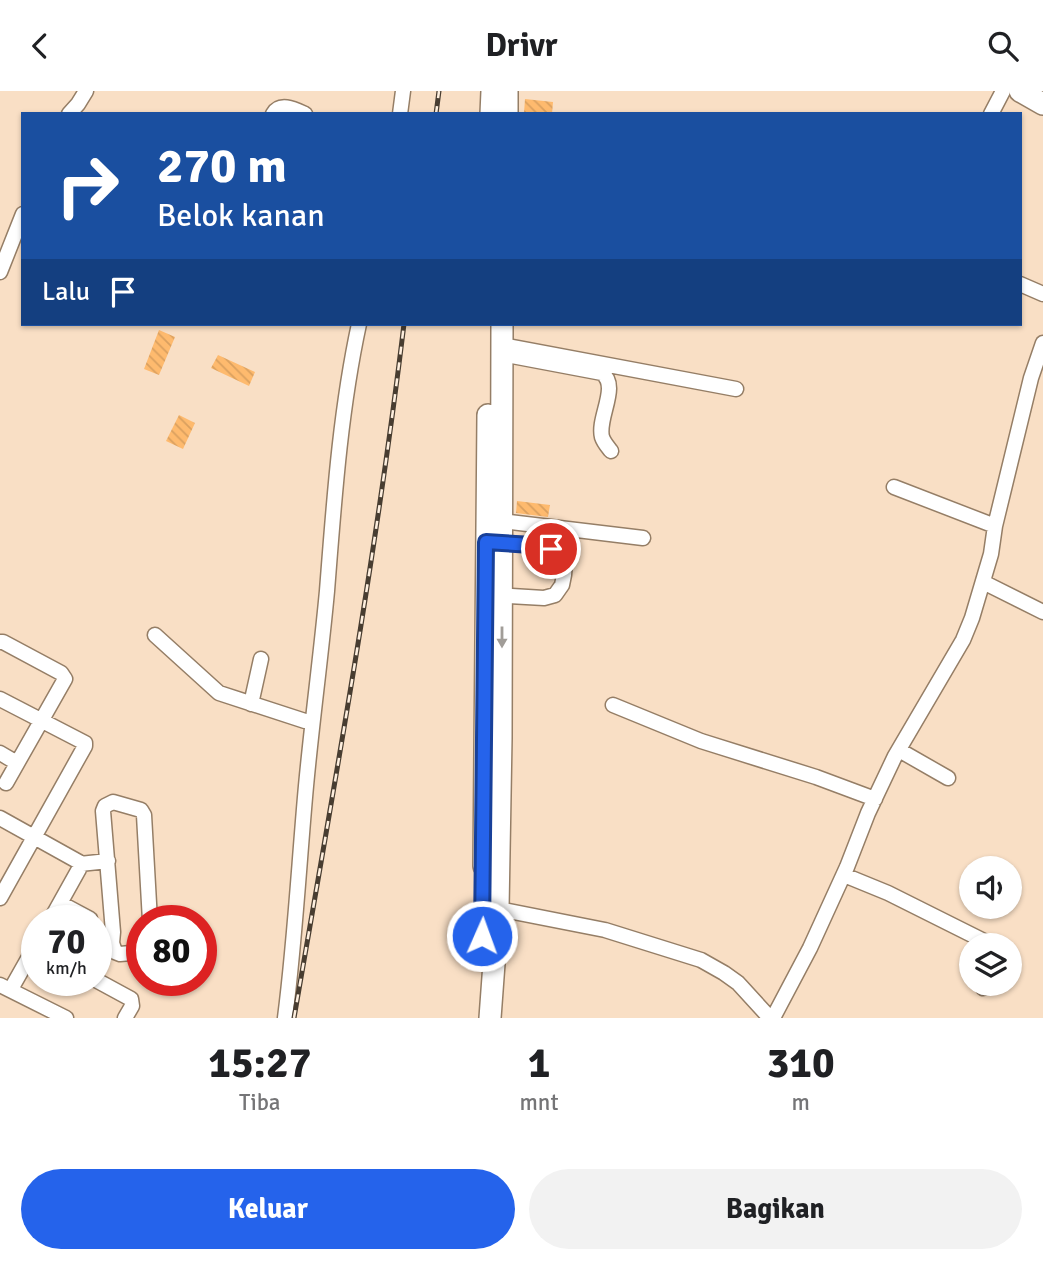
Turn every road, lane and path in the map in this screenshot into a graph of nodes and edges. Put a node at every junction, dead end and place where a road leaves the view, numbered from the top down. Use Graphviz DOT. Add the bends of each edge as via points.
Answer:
graph roads {
  1 [pos="86,91"];
  2 [pos="403,91"];
  3 [pos="492,91"];
  4 [pos="507,91"];
  5 [pos="1003,91"];
  6 [pos="1020,91"];
  7 [pos="1043,104"];
  8 [pos="71,112"];
  9 [pos="274,112"];
  10 [pos="299,112"];
  11 [pos="400,112"];
  12 [pos="491,112"];
  13 [pos="507,112"];
  14 [pos="992,112"];
  15 [pos="21,219"];
  16 [pos="0,272"];
  17 [pos="1022,285"];
  18 [pos="1043,294"];
  19 [pos="359,326"];
  20 [pos="489,326"];
  21 [pos="502,342"];
  22 [pos="1043,343"];
  23 [pos="1037,381"];
  24 [pos="736,389"];
  25 [pos="611,451"];
  26 [pos="894,487"];
  27 [pos="502,521"];
  28 [pos="995,526"];
  29 [pos="643,538"];
  30 [pos="494,542"];
  31 [pos="983,582"];
  32 [pos="494,595"];
  33 [pos="1043,613"];
  34 [pos="155,635"];
  35 [pos="0,642"];
  36 [pos="261,659"];
  37 [pos="317,688"];
  38 [pos="0,699"];
  39 [pos="251,704"];
  40 [pos="613,705"];
  41 [pos="305,720"];
  42 [pos="41,721"];
  43 [pos="310,745"];
  44 [pos="899,750"];
  45 [pos="0,753"];
  46 [pos="17,763"];
  47 [pos="948,778"];
  48 [pos="6,783"];
  49 [pos="875,799"];
  50 [pos="0,818"];
  51 [pos="35,837"];
  52 [pos="108,860"];
  53 [pos="80,864"];
  54 [pos="844,875"];
  55 [pos="5,879"];
  56 [pos="0,898"];
  57 [pos="60,903"];
  58 [pos="64,905"];
  59 [pos="149,905"];
  60 [pos="498,909"];
  61 [pos="968,933"];
  62 [pos="126,953"];
  63 [pos="21,966"];
  64 [pos="5,987"];
  65 [pos="112,989"];
  66 [pos="61,1017"];
  67 [pos="125,1018"];
  68 [pos="285,1018"];
  69 [pos="476,1018"];
  70 [pos="490,1018"];
  71 [pos="771,1018"];
  1 -- 8 [label="street"];
  2 -- 11 [label="street"];
  3 -- 12 [label="highway"];
  4 -- 13 [label="highway"];
  5 -- 14 [label="street"];
  6 -- 7 [label="highway"];
  9 -- 10 [label="street" via="285,107"];
  15 -- 16 [label="street"];
  17 -- 18 [label="street"];
  19 -- 37 [label="street" via="339,453"];
  20 -- 30 [label="highway"];
  21 -- 24 [label="street"];
  21 -- 25 [label="street" via="512,356 608,377 601,434"];
  21 -- 27 [label="highway"];
  22 -- 23 [label="street"];
  23 -- 28 [label="street"];
  26 -- 28 [label="street"];
  27 -- 29 [label="street"];
  27 -- 30 [label="highway"];
  28 -- 31 [label="street"];
  30 -- 32 [label="highway"];
  30 -- 32 [label="street" via="551,549 561,553 565,562 562,585 555,595"];
  31 -- 33 [label="street"];
  31 -- 44 [label="street" via="963,640"];
  32 -- 60 [label="highway, one-way"];
  32 -- 69 [label="highway" via="484,913"];
  34 -- 39 [label="street" via="216,691"];
  35 -- 42 [label="street" via="64,676 65,682"];
  36 -- 39 [label="street"];
  37 -- 41 [label="street"];
  37 -- 43 [label="street"];
  38 -- 42 [label="street"];
  39 -- 41 [label="street"];
  40 -- 49 [label="street" via="701,741"];
  41 -- 43 [label="street"];
  42 -- 46 [label="street"];
  42 -- 51 [label="street" via="85,746"];
  43 -- 68 [label="street"];
  44 -- 47 [label="street"];
  44 -- 49 [label="street"];
  45 -- 46 [label="street"];
  46 -- 48 [label="street"];
  49 -- 54 [label="street"];
  50 -- 51 [label="street"];
  51 -- 53 [label="street"];
  51 -- 55 [label="street"];
  52 -- 53 [label="street"];
  52 -- 59 [label="street" via="106,806 113,802 141,810"];
  52 -- 62 [label="street" via="112,943 115,952"];
  53 -- 57 [label="street"];
  54 -- 61 [label="street"];
  54 -- 71 [label="street"];
  55 -- 56 [label="street"];
  57 -- 58 [label="street"];
  60 -- 70 [label="highway"];
  60 -- 71 [label="street" via="605,930 701,960 738,983"];
  63 -- 64 [label="street"];
  64 -- 66 [label="street"];
  65 -- 67 [label="street" via="131,999"];
}
